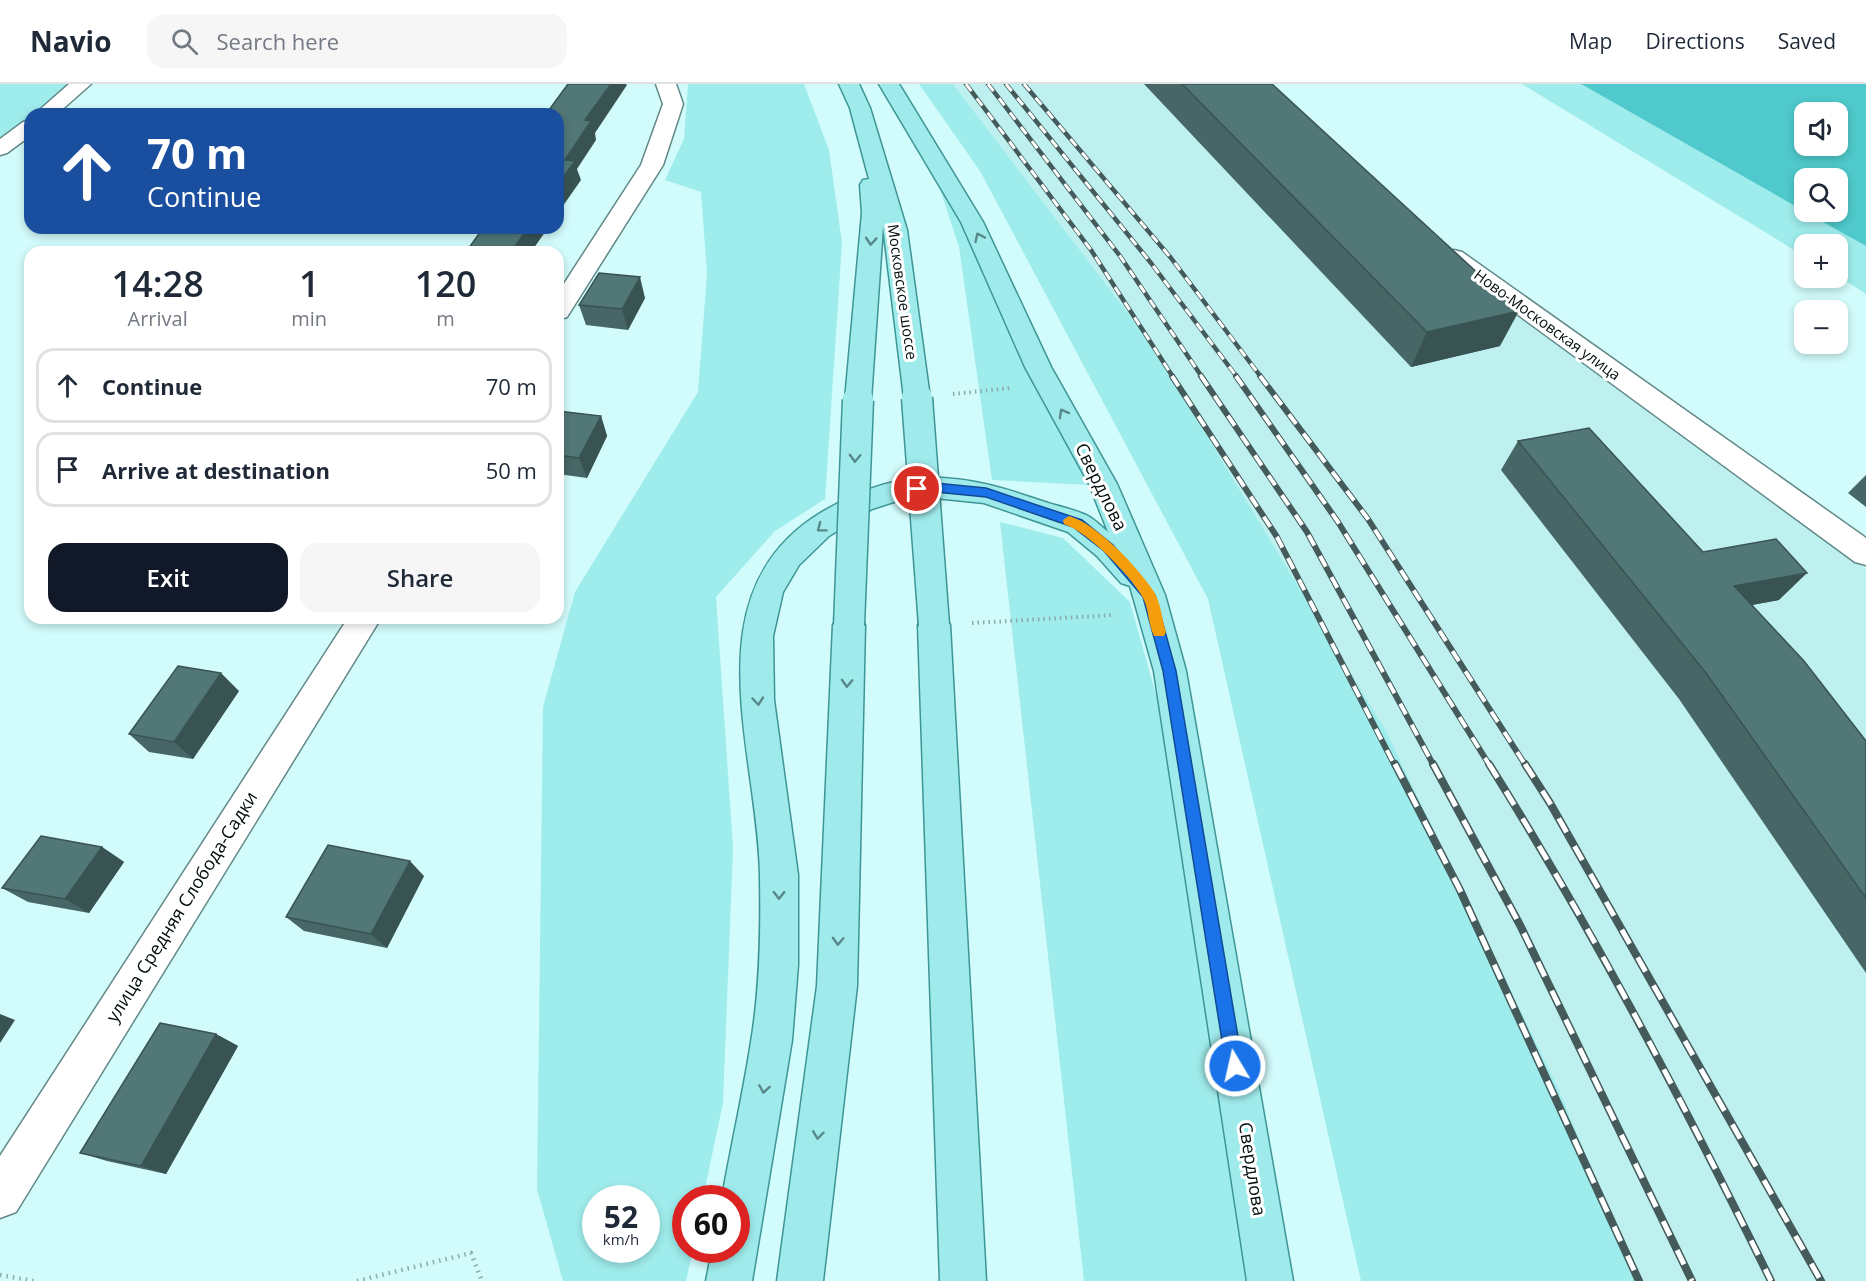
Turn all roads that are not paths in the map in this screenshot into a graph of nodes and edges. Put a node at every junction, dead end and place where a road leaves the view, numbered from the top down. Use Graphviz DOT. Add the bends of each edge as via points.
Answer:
graph roads {
  1 [pos="81,84"];
  2 [pos="666,84"];
  3 [pos="849,84"];
  4 [pos="889,84"];
  5 [pos="52,108"];
  6 [pos="24,131"];
  7 [pos="868,141"];
  8 [pos="0,149"];
  9 [pos="1435,241"];
  10 [pos="564,303"];
  11 [pos="1866,554"];
  12 [pos="1136,605"];
  13 [pos="361,624"];
  14 [pos="746,1185"];
  15 [pos="0,1196"];
  16 [pos="732,1263"];
  17 [pos="729,1281"];
  18 [pos="800,1281"];
  19 [pos="963,1281"];
  20 [pos="1270,1281"];
  1 -- 5 [label="street"];
  2 -- 10 [label="street" via="673,104 652,165"];
  3 -- 7 [label="main road, Московское шоссе"];
  12 -- 4 [label="main road, Свердлова, one-way" via="1103,484 1038,367 972,222"];
  6 -- 8 [label="street"];
  7 -- 18 [label="main road, one-way, bridge" via="873,213 858,400 837,986"];
  7 -- 19 [label="main road, Московское шоссе, bridge" via="896,230 917,399 934,626"];
  9 -- 11 [label="street, Ново-Московская улица"];
  12 -- 14 [label="main road, one-way" via="1108,548 1078,524 986,492 899,490 862,502 819,528 788,557 768,592 757,636 757,700 779,876 778,965 772,1040"];
  12 -- 20 [label="main road, Свердлова" via="1170,671"];
  13 -- 15 [label="street, улица Средняя Слобода-Садки"];
  16 -- 17 [label="main road"];
}
